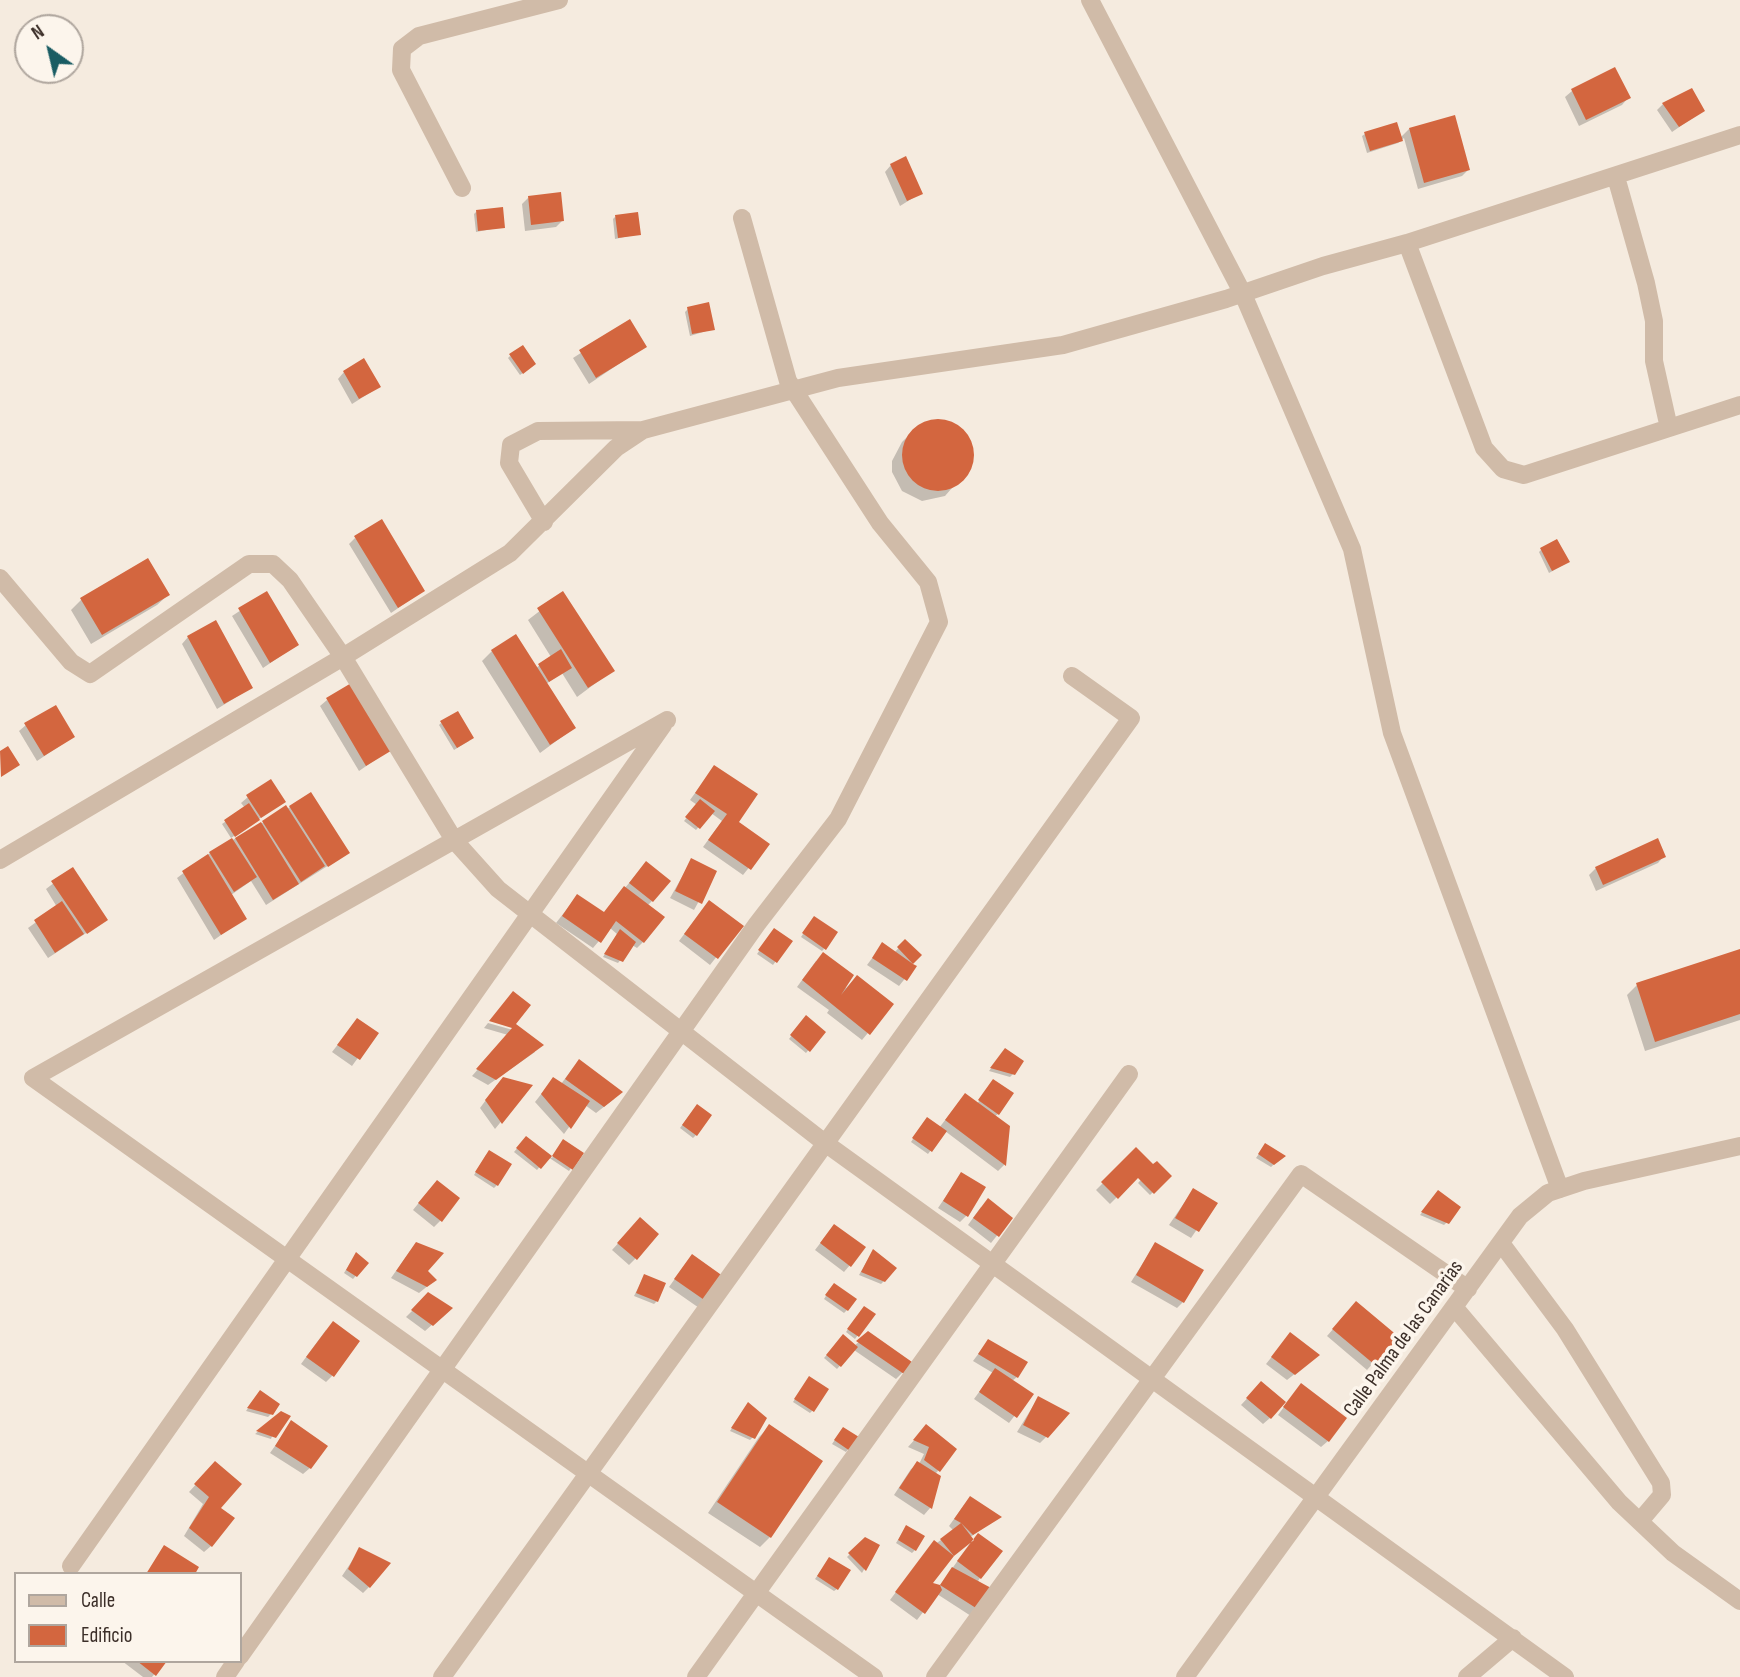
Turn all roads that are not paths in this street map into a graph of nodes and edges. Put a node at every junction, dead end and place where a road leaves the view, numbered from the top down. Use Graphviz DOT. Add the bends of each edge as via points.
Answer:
graph roads {
  1 [pos="559,0"];
  2 [pos="1090,0"];
  3 [pos="1740,135"];
  4 [pos="1616,177"];
  5 [pos="462,188"];
  6 [pos="743,218"];
  7 [pos="1407,243"];
  8 [pos="1243,294"];
  9 [pos="793,390"];
  10 [pos="1740,405"];
  11 [pos="1669,428"];
  12 [pos="643,430"];
  13 [pos="544,522"];
  14 [pos="0,578"];
  15 [pos="343,657"];
  16 [pos="1072,676"];
  17 [pos="454,840"];
  18 [pos="0,860"];
  19 [pos="529,915"];
  20 [pos="681,1031"];
  21 [pos="1129,1074"];
  22 [pos="825,1143"];
  23 [pos="1740,1146"];
  24 [pos="1560,1189"];
  25 [pos="1501,1243"];
  26 [pos="287,1259"];
  27 [pos="994,1262"];
  28 [pos="1468,1289"];
  29 [pos="1455,1308"];
  30 [pos="442,1369"];
  31 [pos="1154,1377"];
  32 [pos="588,1474"];
  33 [pos="1315,1499"];
  34 [pos="1640,1521"];
  35 [pos="71,1566"];
  36 [pos="756,1593"];
  37 [pos="1740,1601"];
  38 [pos="1513,1638"];
  39 [pos="242,1653"];
  40 [pos="442,1677"];
  41 [pos="696,1677"];
  42 [pos="874,1677"];
  43 [pos="935,1677"];
  44 [pos="1185,1677"];
  45 [pos="1467,1677"];
  46 [pos="1565,1677"];
  1 -- 5 [label="street" via="419,36 402,49 401,70"];
  2 -- 8 [label="street"];
  3 -- 4 [label="street"];
  4 -- 7 [label="street"];
  4 -- 11 [label="street" via="1646,283 1654,321 1654,360"];
  6 -- 9 [label="street"];
  7 -- 8 [label="street"];
  7 -- 11 [label="street" via="1484,448 1503,469 1524,475"];
  8 -- 9 [label="street" via="1063,345 838,378"];
  8 -- 24 [label="street" via="1352,549 1392,733"];
  9 -- 12 [label="street"];
  9 -- 20 [label="street" via="880,523 929,582 939,622 838,819"];
  10 -- 11 [label="street"];
  12 -- 13 [label="street" via="616,449"];
  12 -- 13 [label="street" via="538,431 511,446 509,463"];
  13 -- 15 [label="street" via="510,553"];
  14 -- 15 [label="street" via="71,662 90,674 249,564 273,564 290,580"];
  15 -- 17 [label="street"];
  15 -- 18 [label="street"];
  16 -- 22 [label="street" via="1131,718"];
  17 -- 19 [label="street" via="498,889"];
  17 -- 19 [label="street" via="667,720"];
  17 -- 26 [label="street" via="33,1078"];
  19 -- 20 [label="street"];
  19 -- 26 [label="street"];
  20 -- 22 [label="street"];
  20 -- 30 [label="street"];
  21 -- 27 [label="street"];
  22 -- 27 [label="street"];
  22 -- 32 [label="street"];
  23 -- 24 [label="street, Calle Palma de las Canarias"];
  24 -- 25 [label="street, Calle Palma de las Canarias" via="1520,1216"];
  25 -- 28 [label="street, Calle Palma de las Canarias"];
  25 -- 34 [label="street" via="1565,1329 1661,1483 1662,1495"];
  26 -- 30 [label="street"];
  26 -- 35 [label="street"];
  27 -- 31 [label="street"];
  27 -- 36 [label="street"];
  28 -- 29 [label="street, Calle Palma de las Canarias"];
  28 -- 31 [label="street" via="1301,1174"];
  29 -- 33 [label="street, Calle Palma de las Canarias"];
  29 -- 34 [label="street" via="1611,1493"];
  30 -- 32 [label="street"];
  30 -- 39 [label="street"];
  31 -- 33 [label="street"];
  31 -- 43 [label="street"];
  32 -- 36 [label="street"];
  32 -- 40 [label="street"];
  33 -- 38 [label="street"];
  33 -- 44 [label="street, Calle Palma de las Canarias"];
  34 -- 37 [label="street" via="1674,1553"];
  36 -- 41 [label="street"];
  36 -- 42 [label="street"];
  38 -- 45 [label="street"];
  38 -- 46 [label="street"];
}
